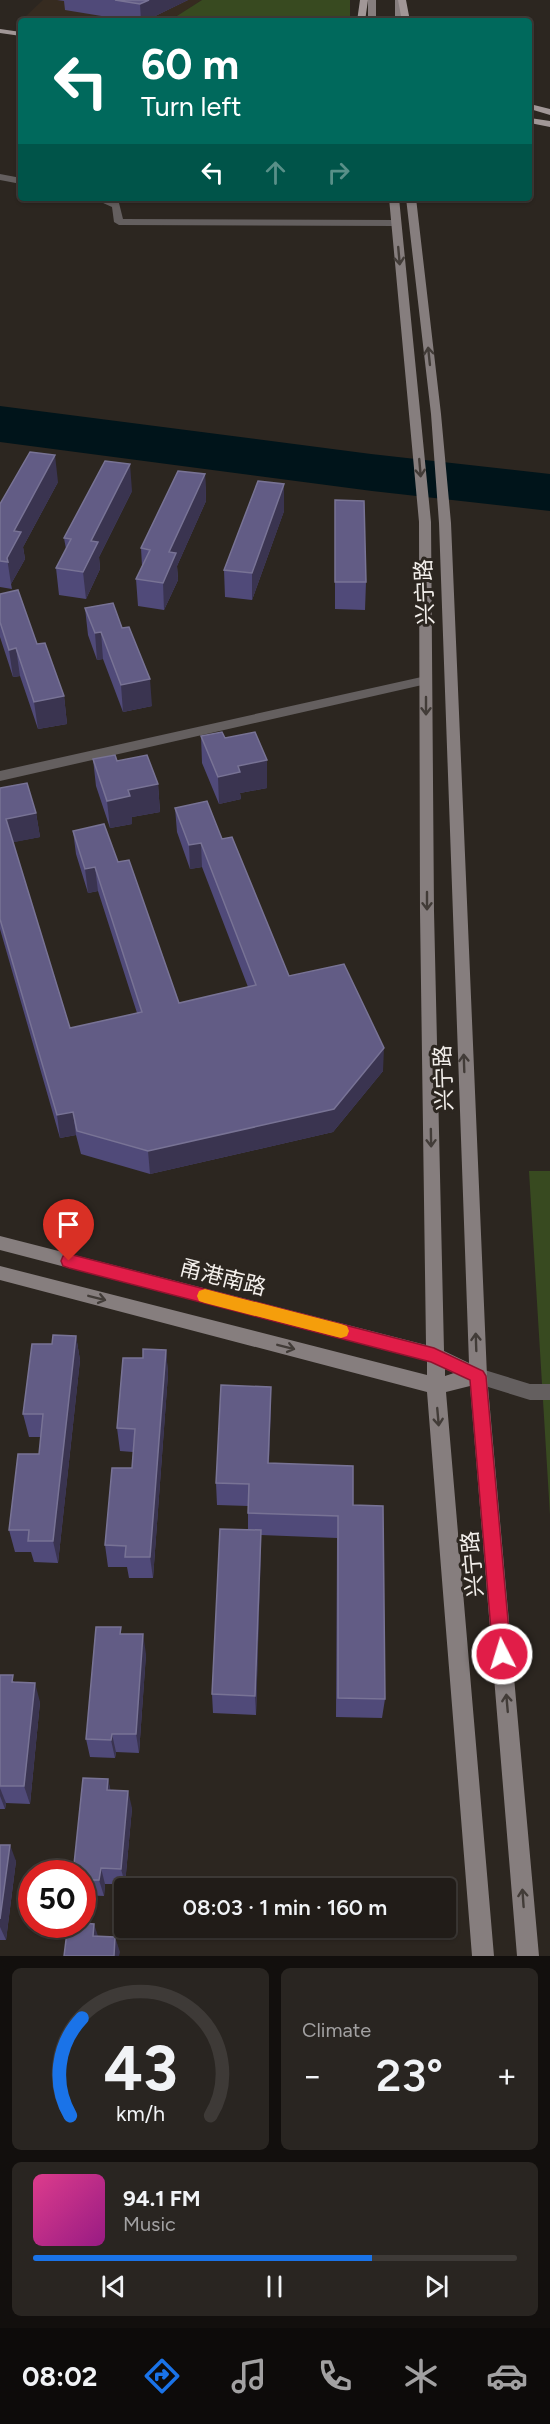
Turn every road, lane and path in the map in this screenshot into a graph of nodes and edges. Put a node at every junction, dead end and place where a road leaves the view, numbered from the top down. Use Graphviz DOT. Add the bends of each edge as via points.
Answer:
graph roads {
  1 [pos="364,0"];
  2 [pos="372,0"];
  3 [pos="401,0"];
  4 [pos="361,18"];
  5 [pos="372,18"];
  6 [pos="399,18"];
  7 [pos="405,18"];
  8 [pos="0,22"];
  9 [pos="18,25"];
  10 [pos="0,31"];
  11 [pos="18,34"];
  12 [pos="532,108"];
  13 [pos="532,112"];
  14 [pos="550,114"];
  15 [pos="532,123"];
  16 [pos="550,126"];
  17 [pos="0,177"];
  18 [pos="18,180"];
  19 [pos="105,201"];
  20 [pos="394,201"];
  21 [pos="411,201"];
  22 [pos="396,223"];
  23 [pos="426,680"];
  24 [pos="0,776"];
  25 [pos="0,1243"];
  26 [pos="0,1273"];
  27 [pos="434,1355"];
  28 [pos="478,1376"];
  29 [pos="436,1386"];
  30 [pos="550,1392"];
  31 [pos="483,1956"];
  32 [pos="528,1956"];
  1 -- 4 [label="main road"];
  2 -- 5 [label="main road"];
  3 -- 6 [label="main road"];
  3 -- 7 [label="main road"];
  8 -- 9 [label="main road"];
  10 -- 11 [label="main road"];
  12 -- 14 [label="main road"];
  13 -- 14 [label="main road"];
  15 -- 16 [label="main road"];
  17 -- 18 [label="street"];
  19 -- 22 [label="street" via="116,205 119,222"];
  20 -- 22 [label="main road, 兴宁路"];
  28 -- 21 [label="main road, 兴宁路, one-way" via="445,523"];
  22 -- 23 [label="main road, 兴宁路, one-way" via="426,522"];
  23 -- 24 [label="street"];
  23 -- 27 [label="main road, 兴宁路, one-way"];
  25 -- 27 [label="main road, 甬港南路"];
  26 -- 29 [label="main road, one-way"];
  27 -- 28 [label="main road, 甬港南路"];
  27 -- 29 [label="main road, 兴宁路"];
  28 -- 29 [label="main road"];
  28 -- 30 [label="street" via="530,1392"];
  32 -- 28 [label="main road, 兴宁路, one-way"];
  29 -- 31 [label="main road, 兴宁路, one-way"];
}
